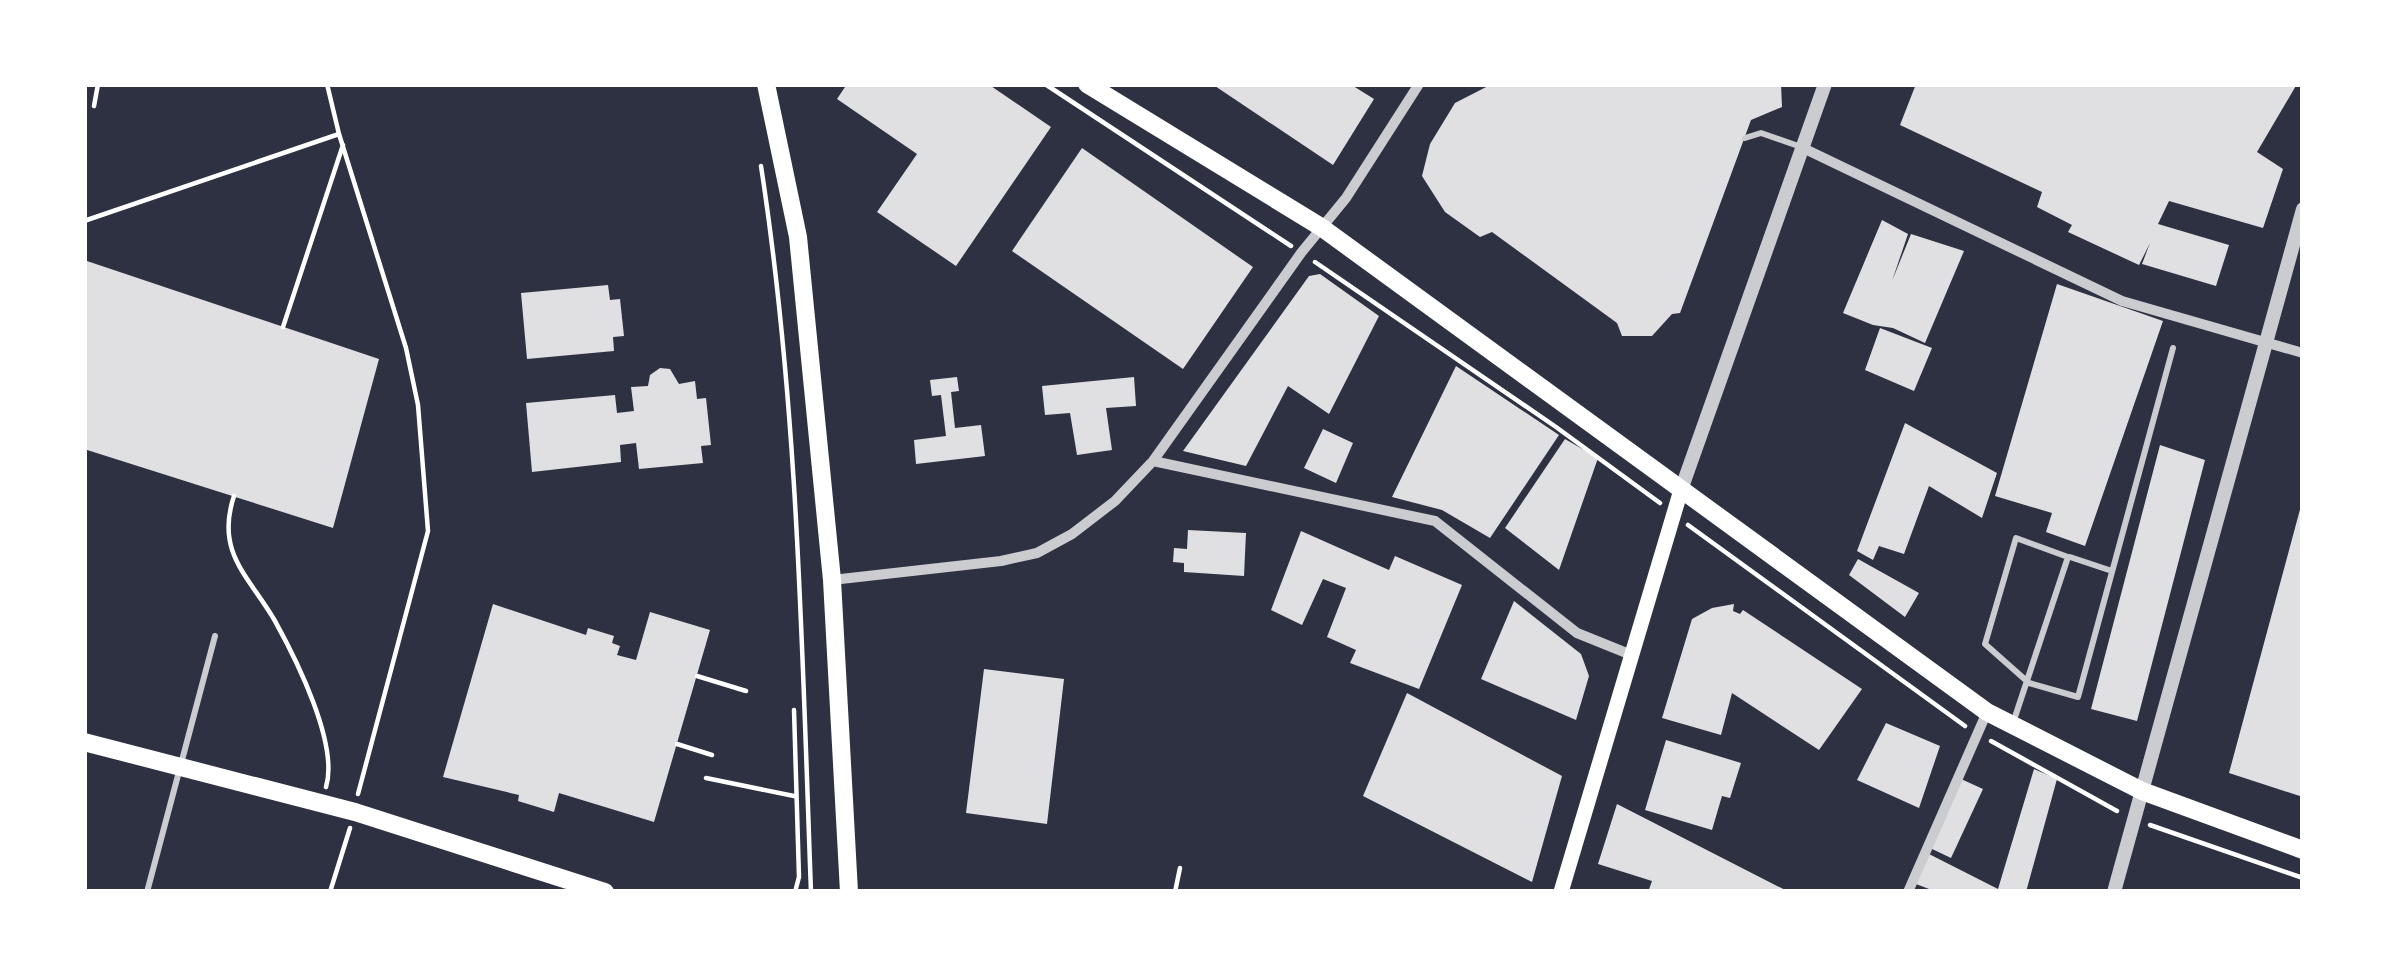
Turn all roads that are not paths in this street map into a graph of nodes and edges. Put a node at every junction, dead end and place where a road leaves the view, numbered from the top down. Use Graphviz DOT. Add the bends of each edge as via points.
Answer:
graph roads {
  1 [pos="770,84"];
  2 [pos="1087,84"];
  3 [pos="1419,84"];
  4 [pos="1825,84"];
  5 [pos="1112,92"];
  6 [pos="1745,138"];
  7 [pos="1805,149"];
  8 [pos="2303,208"];
  9 [pos="1321,227"];
  10 [pos="2266,344"];
  11 [pos="2173,348"];
  12 [pos="2303,353"];
  13 [pos="1153,461"];
  14 [pos="1681,490"];
  15 [pos="2068,557"];
  16 [pos="2112,571"];
  17 [pos="832,580"];
  18 [pos="215,636"];
  19 [pos="1634,656"];
  20 [pos="2029,683"];
  21 [pos="1987,712"];
  22 [pos="2012,726"];
  23 [pos="84,742"];
  24 [pos="180,767"];
  25 [pos="2143,791"];
  26 [pos="2303,850"];
  27 [pos="147,892"];
  28 [pos="604,892"];
  29 [pos="849,892"];
  30 [pos="1561,892"];
  31 [pos="1908,892"];
  32 [pos="2114,892"];
  1 -- 17 [label="main road" via="797,237"];
  2 -- 5 [label="main road"];
  3 -- 9 [label="street"];
  4 -- 7 [label="street"];
  5 -- 9 [label="main road"];
  6 -- 7 [label="lane" via="1761,133"];
  7 -- 10 [label="street" via="2122,302"];
  7 -- 14 [label="street"];
  8 -- 10 [label="street"];
  9 -- 13 [label="street"];
  9 -- 14 [label="main road"];
  10 -- 12 [label="street"];
  10 -- 25 [label="street"];
  11 -- 16 [label="lane"];
  13 -- 17 [label="street" via="1115,501 1037,553"];
  13 -- 19 [label="street" via="1435,521 1577,633"];
  14 -- 19 [label="main road"];
  14 -- 21 [label="main road"];
  15 -- 16 [label="lane"];
  15 -- 20 [label="lane"];
  15 -- 20 [label="lane" via="2016,538 1985,644"];
  16 -- 20 [label="lane" via="2078,697"];
  17 -- 29 [label="main road"];
  18 -- 24 [label="lane"];
  19 -- 30 [label="main road"];
  20 -- 22 [label="lane"];
  21 -- 22 [label="main road"];
  21 -- 31 [label="street"];
  22 -- 25 [label="main road"];
  23 -- 24 [label="main road"];
  24 -- 27 [label="lane"];
  24 -- 28 [label="main road" via="436,836"];
  25 -- 26 [label="main road"];
  25 -- 32 [label="street"];
}
